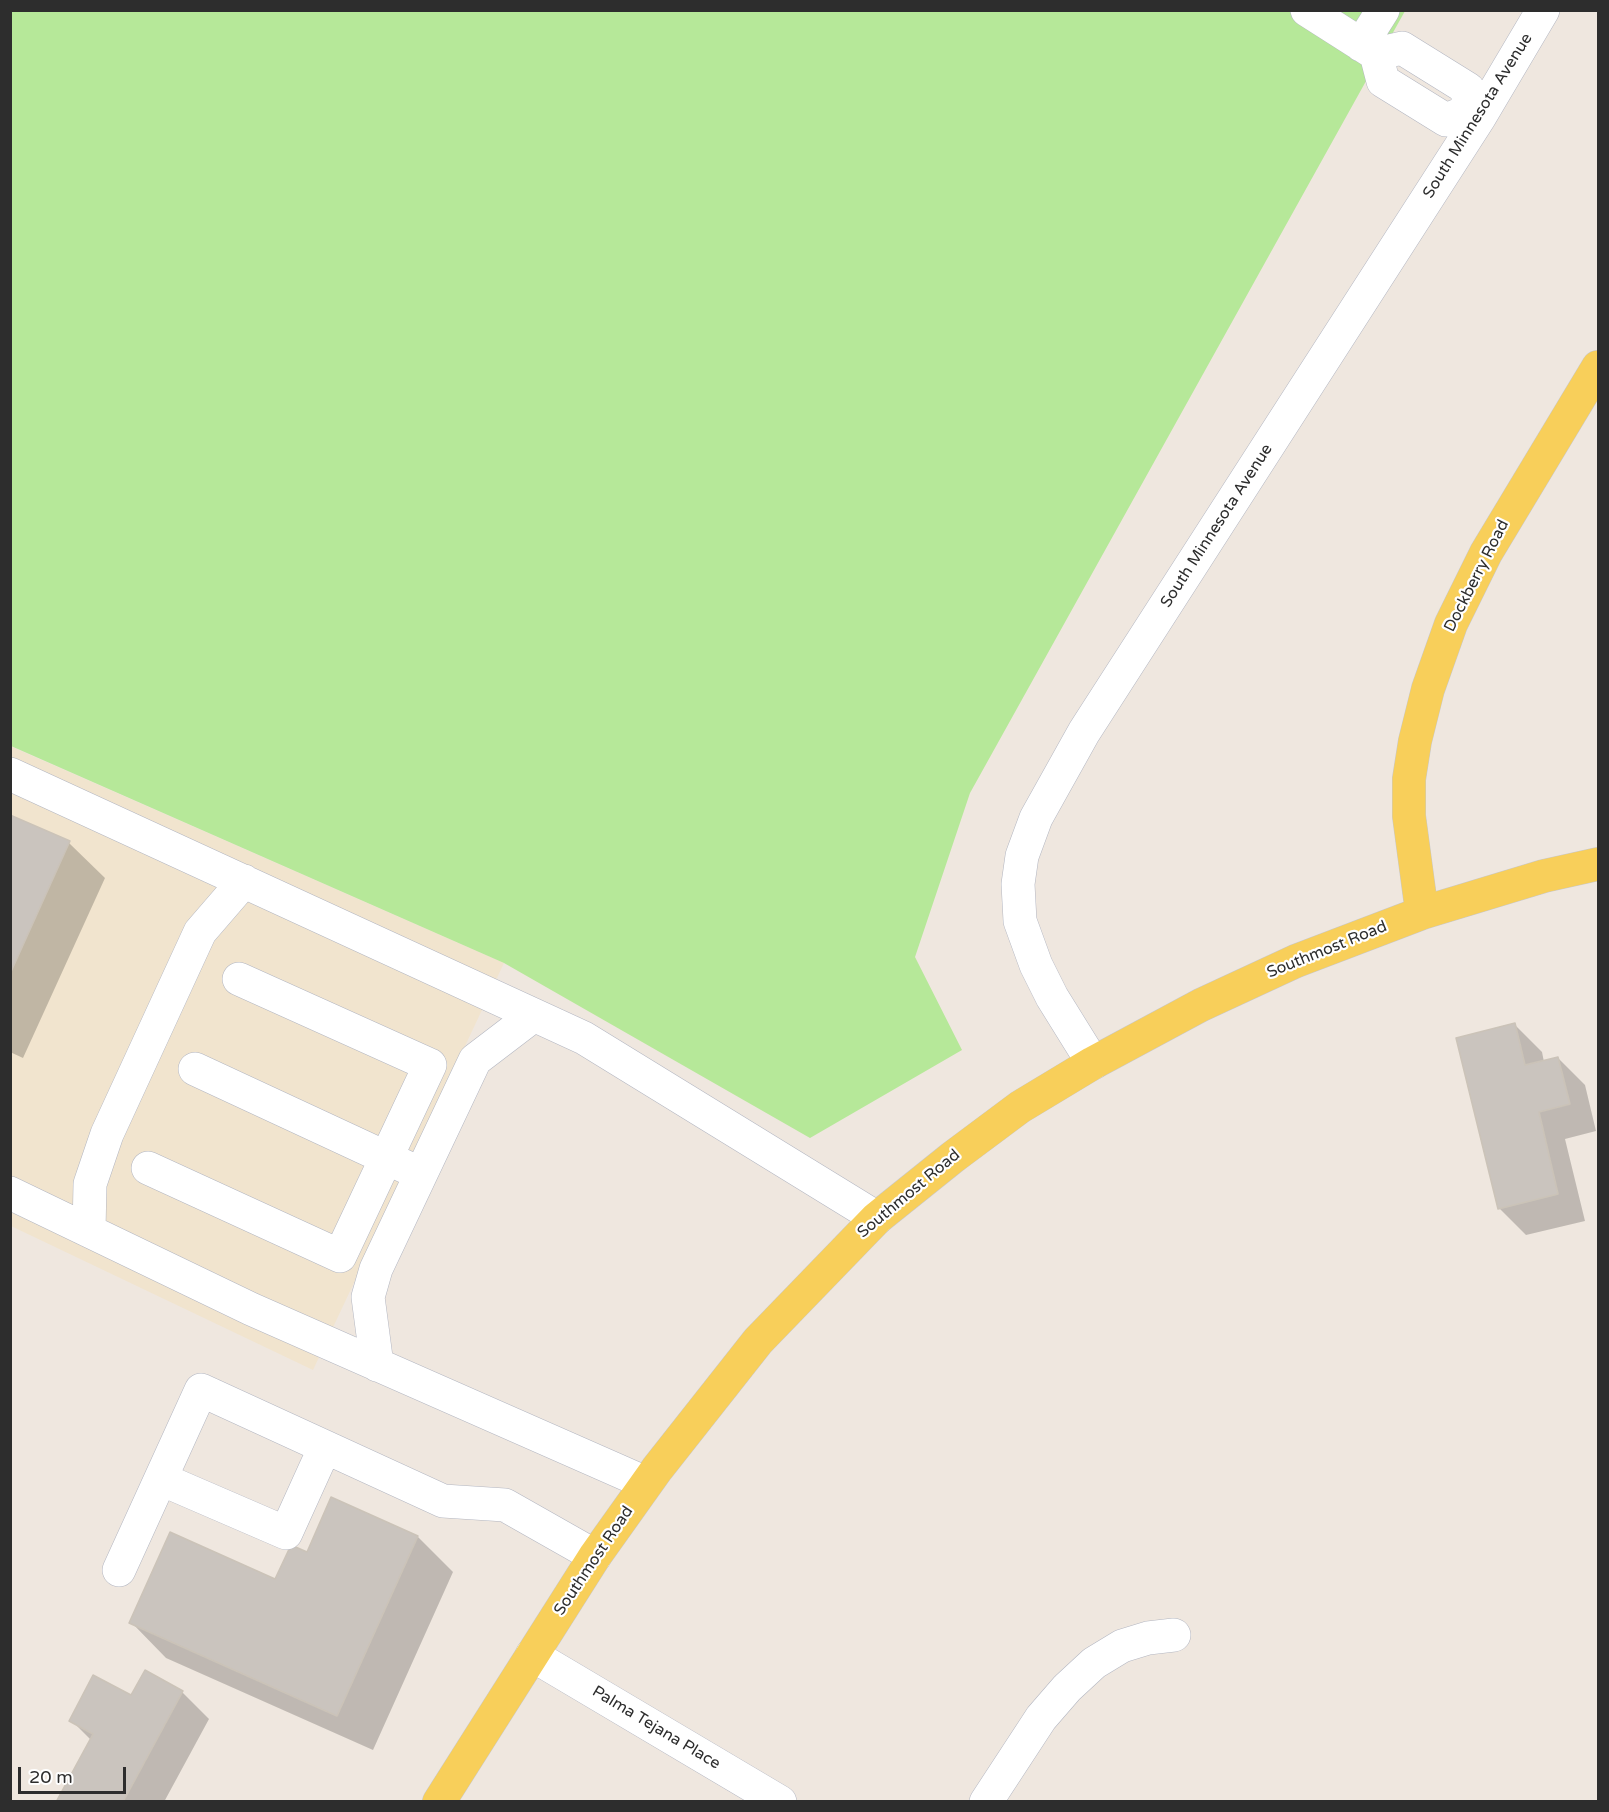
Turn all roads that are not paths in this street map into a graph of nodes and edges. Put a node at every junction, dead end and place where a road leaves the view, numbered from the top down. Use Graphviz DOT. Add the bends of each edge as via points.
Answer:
graph roads {
  1 [pos="1307,10"];
  2 [pos="1383,10"];
  3 [pos="1544,10"];
  4 [pos="1369,49"];
  5 [pos="1474,114"];
  6 [pos="1599,368"];
  7 [pos="10,774"];
  8 [pos="1599,864"];
  9 [pos="244,881"];
  10 [pos="1422,913"];
  11 [pos="239,979"];
  12 [pos="534,1014"];
  13 [pos="1093,1063"];
  14 [pos="195,1069"];
  15 [pos="386,1158"];
  16 [pos="148,1168"];
  17 [pos="421,1173"];
  18 [pos="10,1193"];
  19 [pos="877,1218"];
  20 [pos="89,1231"];
  21 [pos="377,1365"];
  22 [pos="325,1447"];
  23 [pos="161,1479"];
  24 [pos="646,1483"];
  25 [pos="595,1556"];
  26 [pos="119,1570"];
  27 [pos="1174,1635"];
  28 [pos="532,1654"];
  29 [pos="439,1802"];
  30 [pos="780,1802"];
  31 [pos="986,1802"];
  1 -- 4 [label="street"];
  2 -- 4 [label="street"];
  3 -- 5 [label="street, South Minnesota Avenue"];
  4 -- 5 [label="street" via="1402,48 1468,89"];
  5 -- 13 [label="street, South Minnesota Avenue" via="1084,732 1036,818 1022,856 1018,884 1020,921 1052,997"];
  6 -- 10 [label="main road, Dockberry Road" via="1486,553 1450,624 1428,689 1409,779 1409,816"];
  7 -- 9 [label="street"];
  8 -- 10 [label="main road, Southmost Road" via="1544,876"];
  9 -- 12 [label="street"];
  9 -- 20 [label="street" via="200,932 107,1134 90,1184"];
  10 -- 13 [label="main road, Southmost Road" via="1296,961 1201,1005"];
  11 -- 15 [label="street" via="430,1065"];
  12 -- 17 [label="street" via="475,1060"];
  12 -- 19 [label="street" via="584,1038"];
  13 -- 19 [label="main road, Southmost Road" via="1020,1107"];
  14 -- 15 [label="street"];
  15 -- 16 [label="street" via="340,1256"];
  15 -- 17 [label="street"];
  17 -- 21 [label="street" via="376,1269 368,1297"];
  18 -- 20 [label="street"];
  19 -- 24 [label="main road, Southmost Road" via="758,1341"];
  20 -- 21 [label="street"];
  21 -- 24 [label="street"];
  22 -- 23 [label="street" via="286,1533"];
  22 -- 23 [label="street" via="201,1390"];
  22 -- 25 [label="street" via="443,1501 505,1505"];
  23 -- 26 [label="street"];
  24 -- 25 [label="main road, Southmost Road"];
  25 -- 28 [label="main road, Southmost Road"];
  27 -- 31 [label="street" via="1122,1646 1094,1663 1041,1718"];
  28 -- 29 [label="main road, Southmost Road"];
  28 -- 30 [label="street, Palma Tejana Place"];
}
